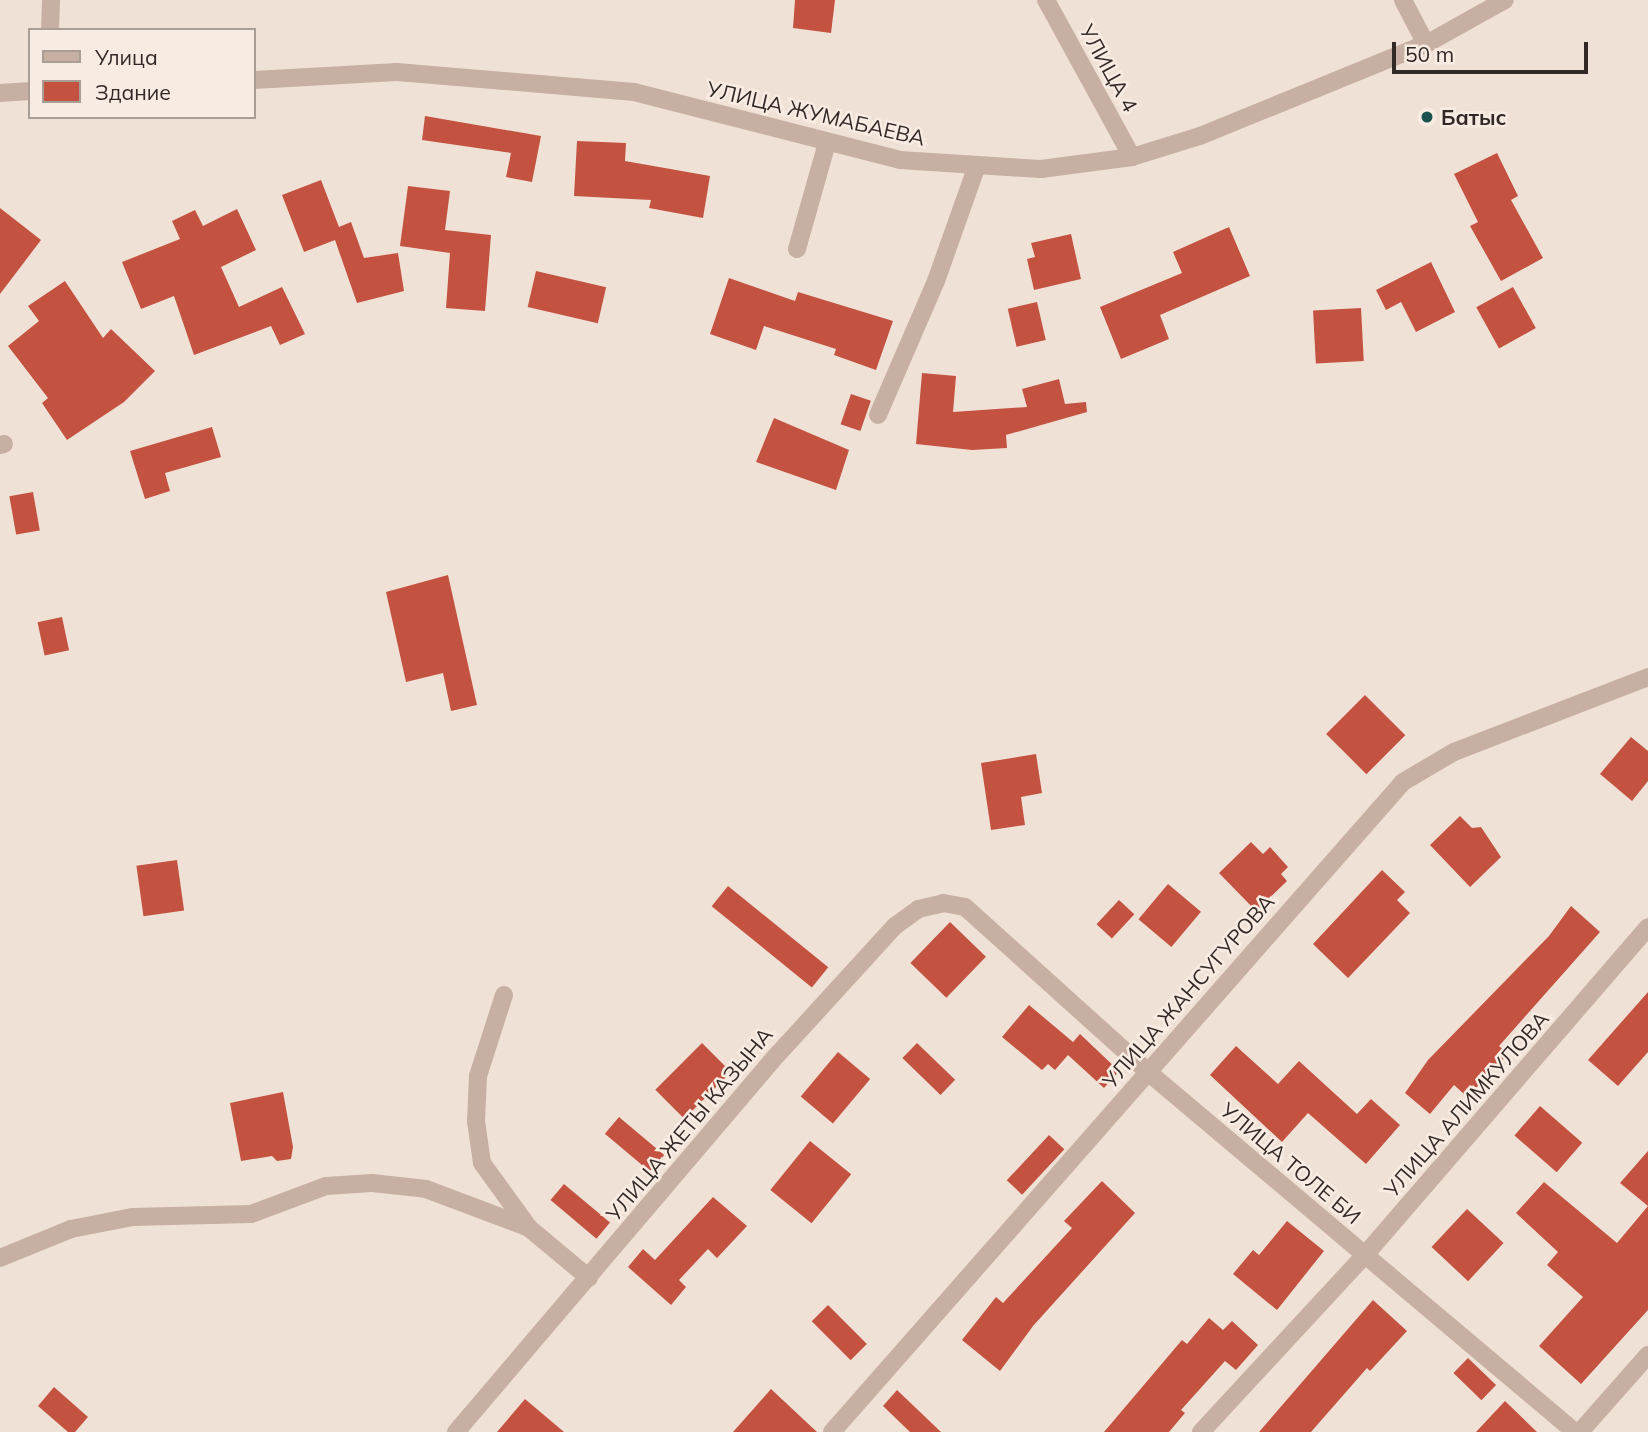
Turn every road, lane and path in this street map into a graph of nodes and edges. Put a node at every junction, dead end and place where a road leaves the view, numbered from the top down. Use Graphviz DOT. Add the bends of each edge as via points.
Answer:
graph roads {
  1 [pos="51,0"];
  2 [pos="1046,0"];
  3 [pos="1403,0"];
  4 [pos="1505,0"];
  5 [pos="50,28"];
  6 [pos="1426,44"];
  7 [pos="256,80"];
  8 [pos="28,91"];
  9 [pos="0,93"];
  10 [pos="827,143"];
  11 [pos="1132,157"];
  12 [pos="976,168"];
  13 [pos="797,249"];
  14 [pos="878,415"];
  15 [pos="1648,677"];
  16 [pos="984,922"];
  17 [pos="1648,927"];
  18 [pos="504,995"];
  19 [pos="1148,1072"];
  20 [pos="529,1228"];
  21 [pos="1365,1255"];
  22 [pos="0,1258"];
  23 [pos="589,1278"];
  24 [pos="1648,1355"];
  25 [pos="456,1432"];
  26 [pos="832,1432"];
  27 [pos="1201,1432"];
  28 [pos="1575,1432"];
  29 [pos="1580,1432"];
  1 -- 5 [label="street"];
  2 -- 11 [label="street, УЛИЦА 4"];
  3 -- 6 [label="street"];
  4 -- 6 [label="street, УЛИЦА ЖУМАБАЕВА"];
  6 -- 11 [label="street, УЛИЦА ЖУМАБАЕВА" via="1200,136"];
  7 -- 10 [label="street, УЛИЦА ЖУМАБАЕВА" via="397,72 635,92"];
  8 -- 9 [label="street"];
  10 -- 12 [label="street, УЛИЦА ЖУМАБАЕВА" via="901,160"];
  10 -- 13 [label="street"];
  11 -- 12 [label="street, УЛИЦА ЖУМАБАЕВА" via="1041,169"];
  12 -- 14 [label="street" via="936,281"];
  15 -- 19 [label="street, УЛИЦА ЖАНСУГУРОВА" via="1454,752 1403,782"];
  16 -- 19 [label="street, УЛИЦА ТОЛЕ БИ"];
  16 -- 23 [label="street, УЛИЦА ЖЕТЫ КАЗЫНА" via="965,906 943,903 918,909 895,926 778,1054"];
  17 -- 21 [label="street, УЛИЦА АЛИМКУЛОВА"];
  18 -- 20 [label="street" via="478,1076 476,1121 482,1163"];
  19 -- 21 [label="street, УЛИЦА ТОЛЕ БИ"];
  19 -- 26 [label="street, УЛИЦА ЖАНСУГУРОВА"];
  20 -- 22 [label="street" via="426,1189 372,1183 326,1186 251,1214 132,1217 83,1227"];
  20 -- 23 [label="street"];
  21 -- 27 [label="street, УЛИЦА АЛИМКУЛОВА"];
  21 -- 28 [label="street, УЛИЦА ТОЛЕ БИ"];
  23 -- 25 [label="street, УЛИЦА ЖЕТЫ КАЗЫНА"];
  24 -- 29 [label="street"];
}
